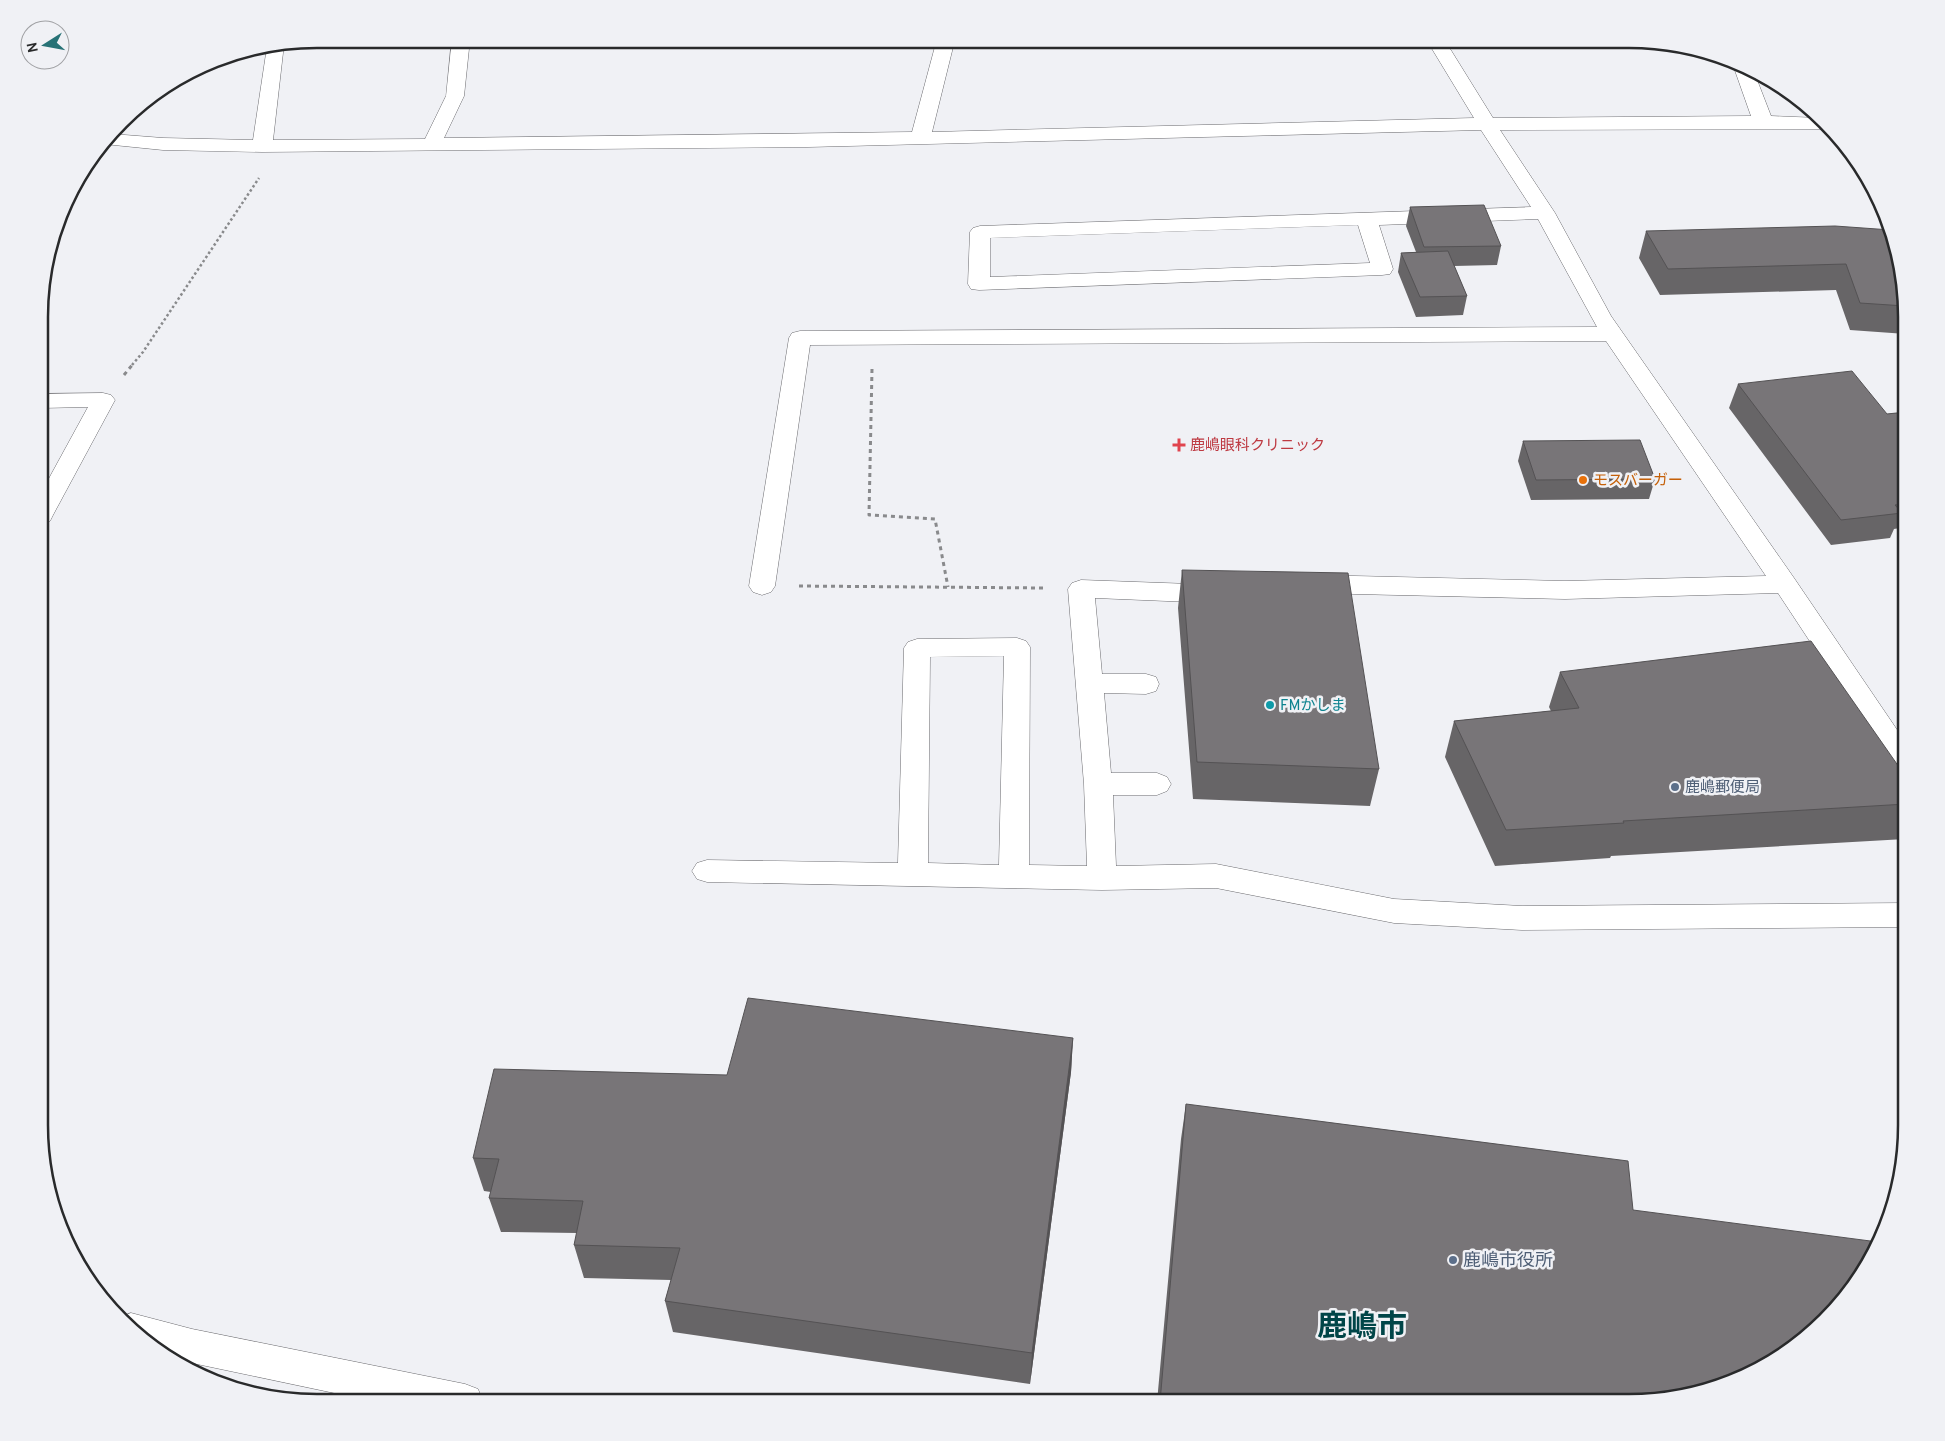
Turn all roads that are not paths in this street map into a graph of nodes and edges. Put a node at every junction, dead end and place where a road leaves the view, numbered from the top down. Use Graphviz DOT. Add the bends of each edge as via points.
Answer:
graph roads {
  1 [pos="460,48"];
  2 [pos="944,48"];
  3 [pos="1440,48"];
  4 [pos="276,51"];
  5 [pos="1746,74"];
  6 [pos="1764,122"];
  7 [pos="1486,124"];
  8 [pos="1817,124"];
  9 [pos="921,137"];
  10 [pos="114,140"];
  11 [pos="432,144"];
  12 [pos="272,146"];
  13 [pos="1545,213"];
  14 [pos="1367,220"];
  15 [pos="1612,334"];
  16 [pos="48,401"];
  17 [pos="48,501"];
  18 [pos="1288,584"];
  19 [pos="1786,584"];
  20 [pos="1239,585"];
  21 [pos="762,586"];
  22 [pos="1090,684"];
  23 [pos="1146,684"];
  24 [pos="1897,751"];
  25 [pos="1098,784"];
  26 [pos="1157,784"];
  27 [pos="708,871"];
  28 [pos="912,874"];
  29 [pos="1014,877"];
  30 [pos="1102,878"];
  31 [pos="1897,915"];
  32 [pos="161,1344"];
  33 [pos="188,1356"];
  34 [pos="417,1394"];
  1 -- 11 [label="street" via="455,96"];
  2 -- 9 [label="street"];
  3 -- 7 [label="street"];
  4 -- 12 [label="street"];
  5 -- 6 [label="street"];
  6 -- 7 [label="street"];
  6 -- 8 [label="street"];
  7 -- 9 [label="street"];
  7 -- 13 [label="street"];
  9 -- 11 [label="street"];
  10 -- 12 [label="street"];
  11 -- 12 [label="street"];
  13 -- 14 [label="street"];
  13 -- 15 [label="street"];
  14 -- 14 [label="street" via="980,232 979,284 1382,268"];
  15 -- 19 [label="street"];
  15 -- 21 [label="street" via="800,338"];
  16 -- 17 [label="street" via="102,400"];
  18 -- 19 [label="street" via="1566,590"];
  19 -- 24 [label="street"];
  20 -- 22 [label="street" via="1190,593 1081,589"];
  22 -- 23 [label="street"];
  22 -- 25 [label="street"];
  25 -- 26 [label="street"];
  25 -- 30 [label="street"];
  27 -- 28 [label="street"];
  28 -- 29 [label="street"];
  28 -- 29 [label="street" via="917,648 1017,648"];
  29 -- 30 [label="street"];
  30 -- 31 [label="street" via="1216,876 1394,911 1522,918"];
  32 -- 33 [label="street"];
  33 -- 34 [label="street"];
}
